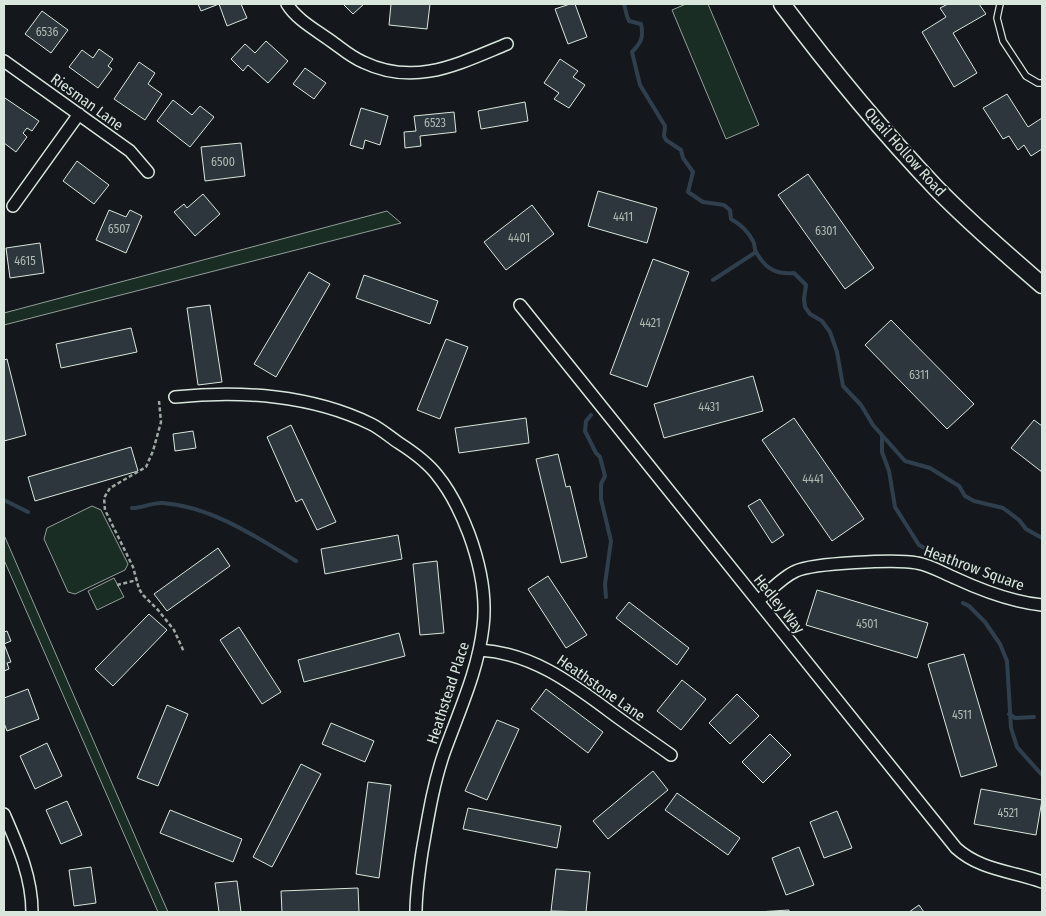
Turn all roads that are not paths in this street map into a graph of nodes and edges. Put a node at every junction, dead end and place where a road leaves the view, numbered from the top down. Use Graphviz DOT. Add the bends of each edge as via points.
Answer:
graph roads {
  1 [pos="287,4"];
  2 [pos="782,4"];
  3 [pos="1000,4"];
  4 [pos="507,44"];
  5 [pos="4,60"];
  6 [pos="1042,83"];
  7 [pos="79,114"];
  8 [pos="148,172"];
  9 [pos="13,206"];
  10 [pos="1042,285"];
  11 [pos="520,305"];
  12 [pos="175,397"];
  13 [pos="758,601"];
  14 [pos="1042,605"];
  15 [pos="480,650"];
  16 [pos="671,755"];
  17 [pos="4,814"];
  18 [pos="1042,882"];
  19 [pos="32,912"];
  20 [pos="416,912"];
  1 -- 4 [label="street" via="301,20 362,62 403,73 455,66"];
  2 -- 10 [label="main road, Quail Hollow Road" via="873,118 936,188"];
  3 -- 6 [label="lane" via="998,18 1003,41 1026,76"];
  5 -- 7 [label="street, Riesman Lane"];
  7 -- 8 [label="street, Riesman Lane" via="130,152"];
  7 -- 9 [label="street"];
  11 -- 13 [label="street, Hedley Way"];
  12 -- 15 [label="street, Heathstead Place" via="236,394 309,403 344,412 373,425 425,463 450,493 478,557 484,606"];
  13 -- 14 [label="street, Heathrow Square" via="786,576 811,566 899,561 918,563 1012,600"];
  13 -- 18 [label="street, Hedley Way" via="956,848 982,866"];
  15 -- 16 [label="street, Heathstone Lane" via="513,655 545,668 576,686"];
  15 -- 20 [label="street, Heathstead Place" via="436,779 419,874"];
  17 -- 19 [label="street" via="29,879"];
}
